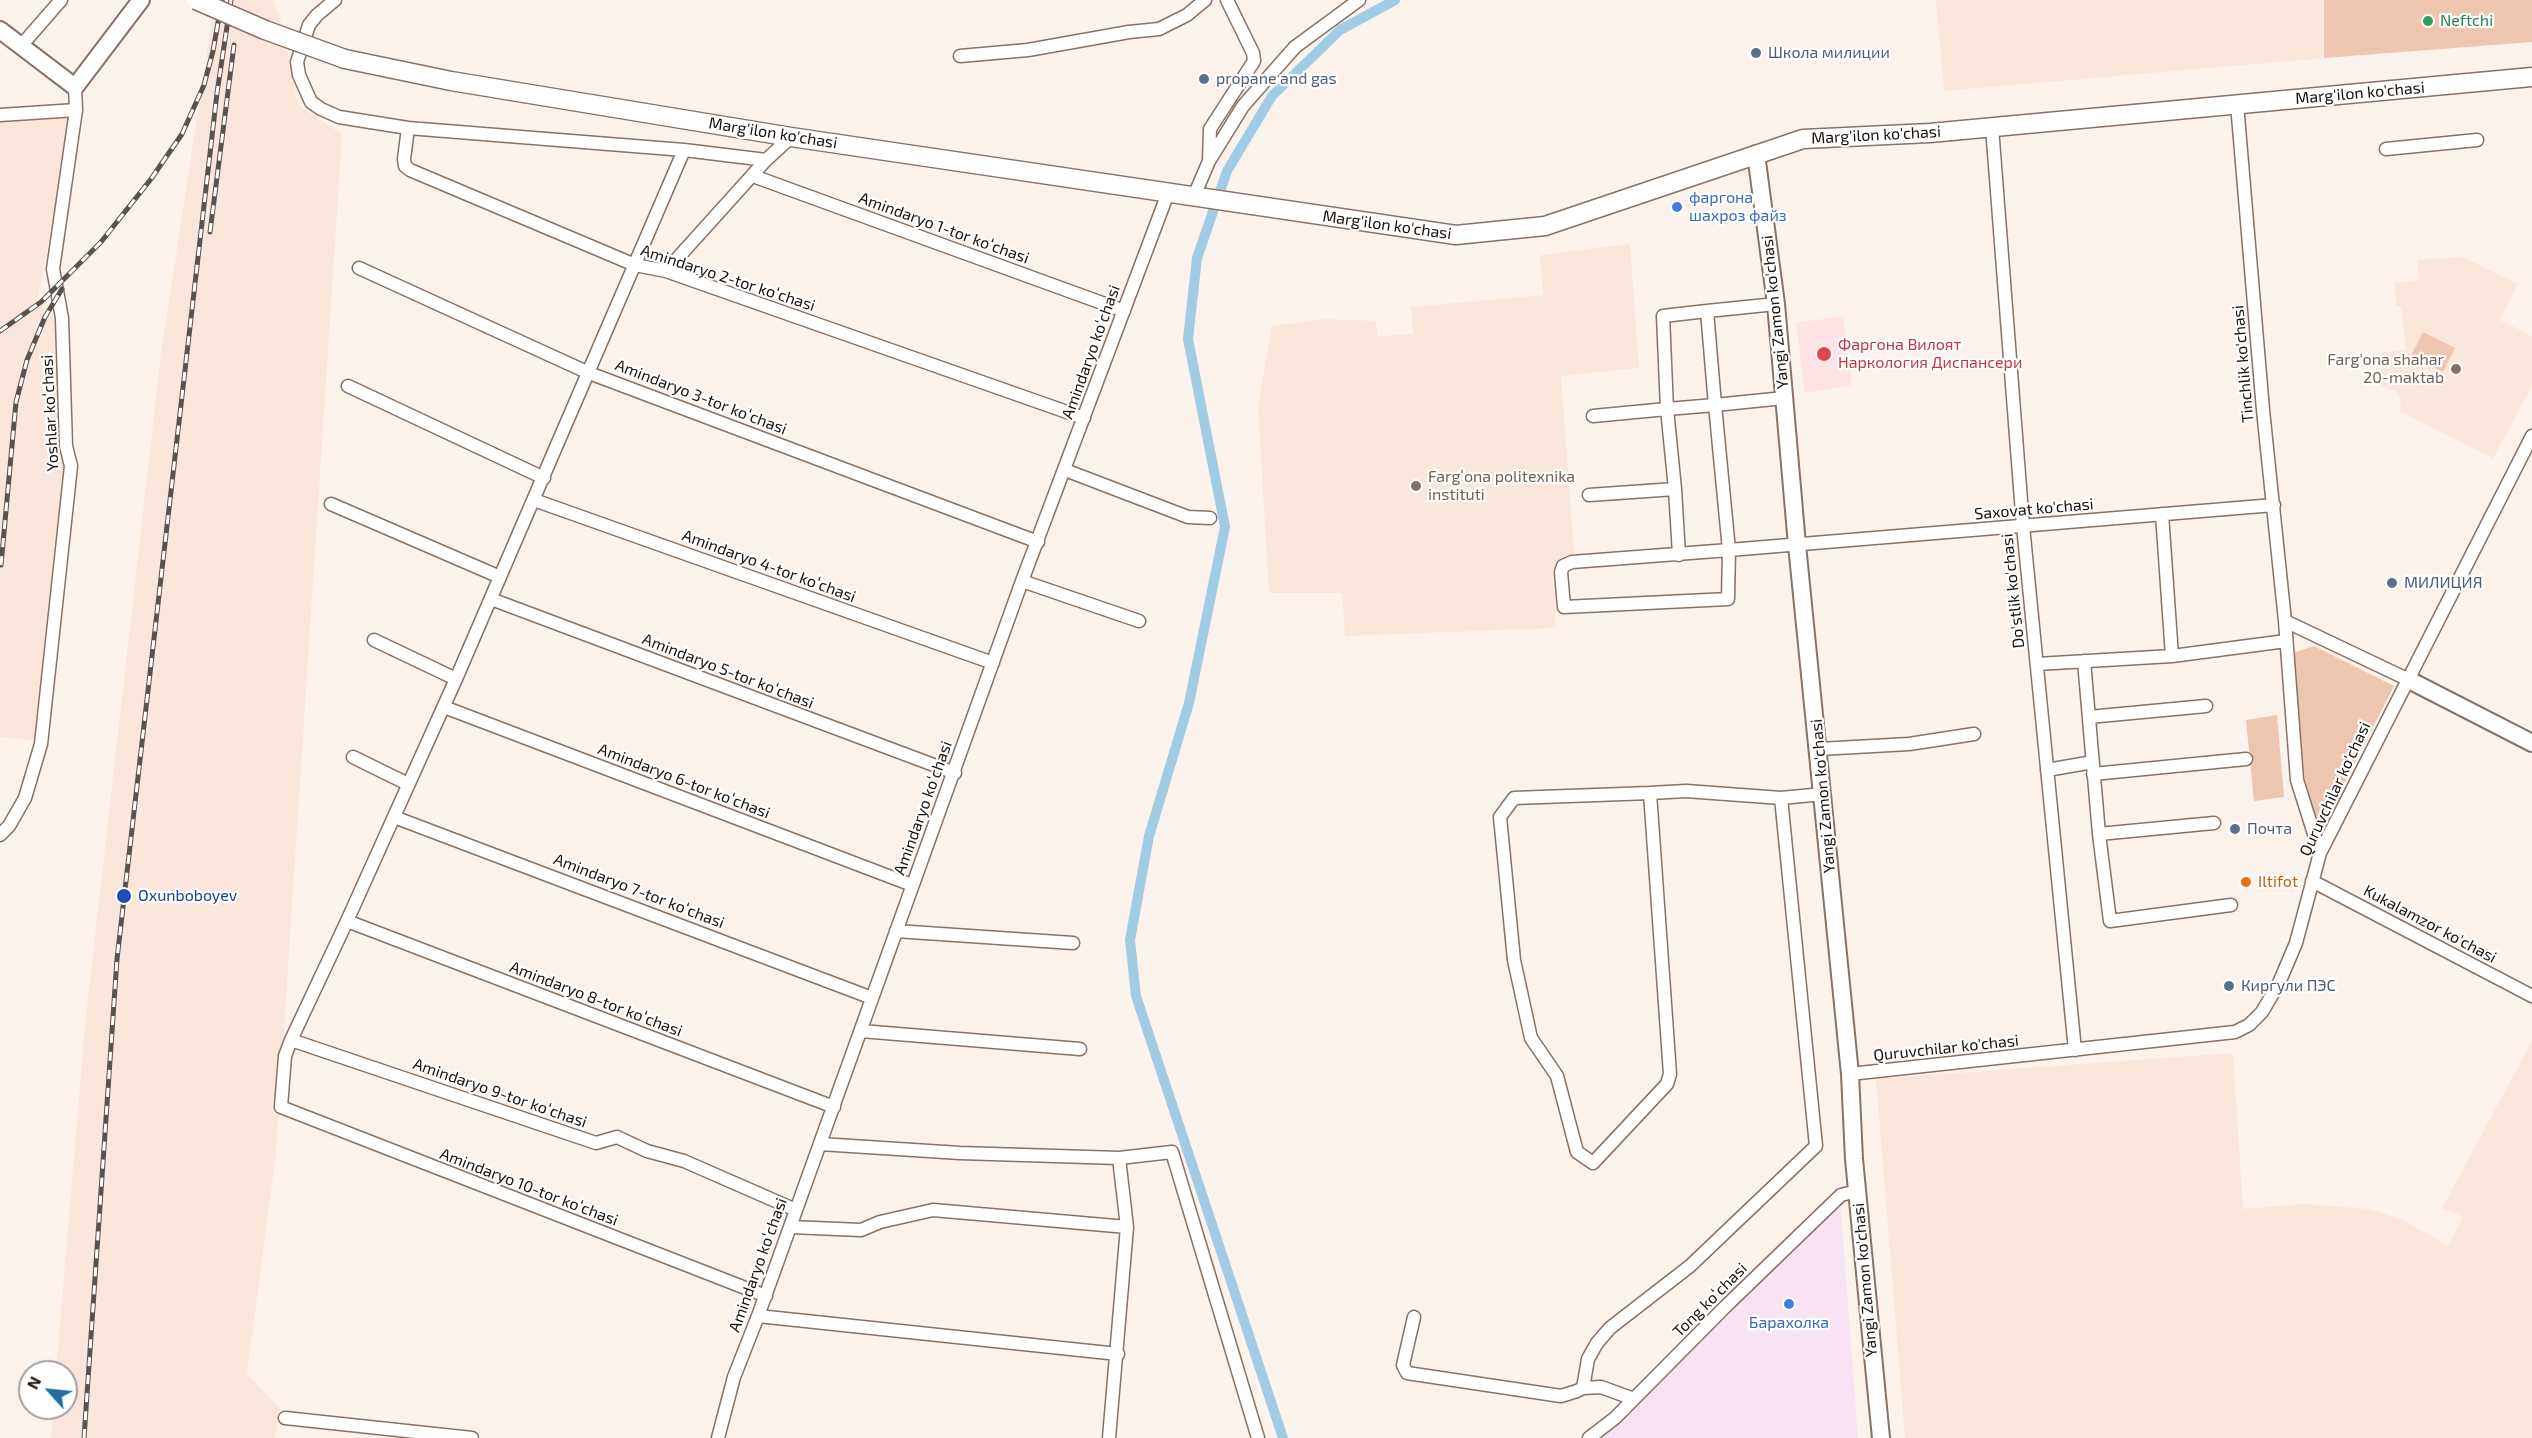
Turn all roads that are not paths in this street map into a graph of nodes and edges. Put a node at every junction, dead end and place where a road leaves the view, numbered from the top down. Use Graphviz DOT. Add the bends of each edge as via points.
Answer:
graph roads {
  1 [pos="61,0"];
  2 [pos="141,0"];
  3 [pos="196,0"];
  4 [pos="335,0"];
  5 [pos="1205,0"];
  6 [pos="1227,0"];
  7 [pos="1359,0"];
  8 [pos="2,33"];
  9 [pos="20,47"];
  10 [pos="960,56"];
  11 [pos="2532,77"];
  12 [pos="75,87"];
  13 [pos="2237,104"];
  14 [pos="76,110"];
  15 [pos="0,115"];
  16 [pos="1992,127"];
  17 [pos="408,128"];
  18 [pos="791,137"];
  19 [pos="2477,140"];
  20 [pos="2386,149"];
  21 [pos="684,150"];
  22 [pos="1756,154"];
  23 [pos="766,160"];
  24 [pos="1209,161"];
  25 [pos="753,176"];
  26 [pos="1168,193"];
  27 [pos="1199,197"];
  28 [pos="635,266"];
  29 [pos="359,268"];
  30 [pos="666,272"];
  31 [pos="1776,304"];
  32 [pos="1707,310"];
  33 [pos="1124,311"];
  34 [pos="589,373"];
  35 [pos="348,386"];
  36 [pos="1784,398"];
  37 [pos="1715,405"];
  38 [pos="1667,409"];
  39 [pos="1593,416"];
  40 [pos="1084,418"];
  41 [pos="2532,436"];
  42 [pos="1065,470"];
  43 [pos="544,478"];
  44 [pos="1675,489"];
  45 [pos="1589,495"];
  46 [pos="534,500"];
  47 [pos="331,504"];
  48 [pos="2274,505"];
  49 [pos="2162,514"];
  50 [pos="1210,518"];
  51 [pos="2023,526"];
  52 [pos="1038,542"];
  53 [pos="1797,545"];
  54 [pos="1729,550"];
  55 [pos="1679,555"];
  56 [pos="500,578"];
  57 [pos="1023,581"];
  58 [pos="491,599"];
  59 [pos="1139,621"];
  60 [pos="2285,621"];
  61 [pos="374,640"];
  62 [pos="2286,641"];
  63 [pos="2172,656"];
  64 [pos="2084,661"];
  65 [pos="993,663"];
  66 [pos="2037,664"];
  67 [pos="456,679"];
  68 [pos="2407,679"];
  69 [pos="2206,706"];
  70 [pos="444,708"];
  71 [pos="2089,717"];
  72 [pos="1974,734"];
  73 [pos="2532,743"];
  74 [pos="1819,749"];
  75 [pos="353,757"];
  76 [pos="2246,759"];
  77 [pos="2093,768"];
  78 [pos="2047,770"];
  79 [pos="954,773"];
  80 [pos="408,784"];
  81 [pos="1650,793"];
  82 [pos="1822,794"];
  83 [pos="1781,798"];
  84 [pos="394,817"];
  85 [pos="2214,823"];
  86 [pos="2099,834"];
  87 [pos="0,835"];
  88 [pos="2320,853"];
  89 [pos="2312,881"];
  90 [pos="912,885"];
  91 [pos="2231,904"];
  92 [pos="347,921"];
  93 [pos="896,931"];
  94 [pos="1073,943"];
  95 [pos="2532,996"];
  96 [pos="872,998"];
  97 [pos="861,1031"];
  98 [pos="291,1040"];
  99 [pos="1080,1049"];
  100 [pos="2075,1050"];
  101 [pos="1850,1074"];
  102 [pos="834,1107"];
  103 [pos="820,1144"];
  104 [pos="1119,1158"];
  105 [pos="1857,1191"];
  106 [pos="796,1210"];
  107 [pos="790,1227"];
  108 [pos="1127,1227"];
  109 [pos="766,1296"];
  110 [pos="758,1316"];
  111 [pos="1414,1317"];
  112 [pos="1118,1354"];
  113 [pos="1583,1388"];
  114 [pos="1634,1400"];
  115 [pos="285,1418"];
  116 [pos="472,1438"];
  117 [pos="718,1438"];
  118 [pos="1109,1438"];
  119 [pos="1258,1438"];
  120 [pos="1589,1438"];
  121 [pos="1881,1438"];
  1 -- 9 [label="street"];
  2 -- 12 [label="street"];
  3 -- 18 [label="main road, Marg'ilon ko'chasi, bridge" via="345,59 441,79"];
  4 -- 17 [label="street" via="309,25 300,49 299,75 311,102 339,117"];
  5 -- 10 [label="street" via="1187,15 1159,29 1028,50"];
  6 -- 24 [label="street" via="1254,61 1210,129"];
  7 -- 24 [label="street" via="1295,46 1244,106"];
  8 -- 9 [label="street"];
  9 -- 12 [label="street"];
  11 -- 13 [label="main road, Marg'ilon ko'chasi"];
  12 -- 14 [label="street, Yoshlar koʻchasi"];
  13 -- 16 [label="main road, Marg'ilon ko'chasi"];
  13 -- 48 [label="street, Tinchlik ko'chasi"];
  14 -- 15 [label="street"];
  14 -- 87 [label="street, Yoshlar koʻchasi" via="53,269 62,318 70,478 41,744 25,798"];
  16 -- 22 [label="main road, Marg'ilon ko'chasi" via="1803,139"];
  16 -- 51 [label="street, Do'stlik ko'chasi"];
  17 -- 21 [label="street"];
  17 -- 28 [label="street, Amindaryo 2-tor koʻchasi" via="404,159 410,170"];
  18 -- 23 [label="street"];
  18 -- 26 [label="main road, Marg'ilon ko'chasi"];
  19 -- 20 [label="street"];
  21 -- 23 [label="street"];
  21 -- 28 [label="street"];
  22 -- 27 [label="main road, Marg'ilon ko'chasi" via="1545,226 1456,235"];
  22 -- 31 [label="street, Yangi Zamon ko'chasi"];
  23 -- 25 [label="street"];
  24 -- 27 [label="street"];
  25 -- 30 [label="street"];
  25 -- 33 [label="street, Amindaryo 1-tor koʻchasi"];
  26 -- 27 [label="main road, Marg'ilon ko'chasi"];
  26 -- 33 [label="street, Amindaryo koʻchasi"];
  28 -- 30 [label="street, Amindaryo 2-tor koʻchasi"];
  28 -- 34 [label="street"];
  29 -- 34 [label="street, Amindaryo 3-tor koʻchasi"];
  30 -- 40 [label="street, Amindaryo 2-tor koʻchasi"];
  31 -- 32 [label="street"];
  31 -- 36 [label="street, Yangi Zamon ko'chasi"];
  32 -- 37 [label="street"];
  32 -- 38 [label="street" via="1663,316"];
  33 -- 40 [label="street, Amindaryo koʻchasi"];
  34 -- 43 [label="street"];
  34 -- 52 [label="street, Amindaryo 3-tor koʻchasi"];
  35 -- 43 [label="street"];
  36 -- 37 [label="street"];
  36 -- 53 [label="street, Yangi Zamon ko'chasi"];
  37 -- 38 [label="street"];
  37 -- 54 [label="street"];
  38 -- 39 [label="street"];
  38 -- 44 [label="street"];
  40 -- 42 [label="street, Amindaryo koʻchasi"];
  41 -- 68 [label="street, Quruvchilar ko'chasi"];
  42 -- 50 [label="street" via="1188,517"];
  42 -- 52 [label="street, Amindaryo koʻchasi"];
  43 -- 46 [label="street"];
  44 -- 45 [label="street"];
  44 -- 55 [label="street"];
  46 -- 56 [label="street"];
  46 -- 65 [label="street, Amindaryo 4-tor koʻchasi"];
  47 -- 56 [label="street"];
  48 -- 49 [label="street, Saxovat ko'chasi"];
  48 -- 60 [label="street, Tinchlik ko'chasi"];
  49 -- 51 [label="street, Saxovat ko'chasi"];
  49 -- 63 [label="street"];
  51 -- 53 [label="street, Saxovat ko'chasi"];
  51 -- 66 [label="street, Do'stlik ko'chasi"];
  52 -- 57 [label="street, Amindaryo koʻchasi"];
  53 -- 54 [label="street, Saxovat ko'chasi"];
  53 -- 74 [label="street, Yangi Zamon ko'chasi"];
  54 -- 55 [label="street, Saxovat ko'chasi"];
  54 -- 55 [label="street, Saxovat ko'chasi" via="1728,599 1564,607 1563,566 1572,562"];
  56 -- 58 [label="street"];
  57 -- 59 [label="street"];
  57 -- 65 [label="street, Amindaryo koʻchasi"];
  58 -- 67 [label="street"];
  58 -- 79 [label="street, Amindaryo 5-tor koʻchasi"];
  60 -- 62 [label="street, Tinchlik ko'chasi"];
  60 -- 68 [label="street"];
  61 -- 67 [label="street"];
  62 -- 63 [label="street"];
  62 -- 88 [label="street, Tinchlik ko'chasi" via="2297,780"];
  63 -- 64 [label="street"];
  64 -- 66 [label="street"];
  64 -- 71 [label="street"];
  65 -- 79 [label="street, Amindaryo koʻchasi"];
  66 -- 78 [label="street, Do'stlik ko'chasi"];
  67 -- 70 [label="street"];
  68 -- 73 [label="street"];
  68 -- 88 [label="street, Quruvchilar ko'chasi"];
  69 -- 71 [label="street"];
  70 -- 80 [label="street"];
  70 -- 90 [label="street, Amindaryo 6-tor koʻchasi"];
  71 -- 77 [label="street"];
  72 -- 74 [label="street" via="1909,744"];
  74 -- 82 [label="street, Yangi Zamon ko'chasi"];
  75 -- 80 [label="street"];
  76 -- 77 [label="street"];
  77 -- 78 [label="street"];
  77 -- 86 [label="street"];
  78 -- 100 [label="street, Do'stlik ko'chasi"];
  79 -- 90 [label="street, Amindaryo koʻchasi"];
  80 -- 84 [label="street"];
  81 -- 81 [label="street" via="1514,798 1500,817 1514,960 1530,1038 1557,1076 1577,1152 1593,1163 1667,1084 1670,1074"];
  81 -- 83 [label="street" via="1686,791"];
  82 -- 83 [label="street"];
  82 -- 101 [label="street, Yangi Zamon ko'chasi"];
  83 -- 113 [label="street" via="1816,1146 1690,1266 1610,1329 1588,1359"];
  84 -- 92 [label="street"];
  84 -- 96 [label="street, Amindaryo 7-tor koʻchasi"];
  85 -- 86 [label="street"];
  86 -- 91 [label="street" via="2110,921"];
  88 -- 89 [label="street, Quruvchilar ko'chasi"];
  89 -- 95 [label="street, Kukalamzor ko'chasi"];
  89 -- 100 [label="street, Quruvchilar ko'chasi" via="2296,943 2279,983 2262,1012 2249,1025 2235,1032"];
  90 -- 93 [label="street, Amindaryo koʻchasi"];
  92 -- 98 [label="street"];
  92 -- 102 [label="street, Amindaryo 8-tor koʻchasi"];
  93 -- 94 [label="street"];
  93 -- 96 [label="street, Amindaryo koʻchasi"];
  96 -- 97 [label="street, Amindaryo koʻchasi"];
  97 -- 99 [label="street"];
  97 -- 102 [label="street, Amindaryo koʻchasi"];
  98 -- 106 [label="street, Amindaryo 9-tor koʻchasi" via="596,1143 617,1137 647,1151 684,1161"];
  98 -- 109 [label="street, Amindaryo 10-tor koʻchasi" via="285,1056 281,1107"];
  100 -- 101 [label="street, Quruvchilar ko'chasi"];
  101 -- 105 [label="street, Yangi Zamon ko'chasi"];
  102 -- 103 [label="street, Amindaryo koʻchasi"];
  103 -- 104 [label="street"];
  103 -- 106 [label="street, Amindaryo koʻchasi"];
  104 -- 108 [label="street"];
  104 -- 119 [label="street" via="1172,1152"];
  105 -- 114 [label="street, Tong koʻchasi" via="1842,1194"];
  105 -- 121 [label="street, Yangi Zamon ko'chasi"];
  106 -- 107 [label="street, Amindaryo koʻchasi"];
  107 -- 108 [label="street" via="861,1230 933,1210"];
  107 -- 109 [label="street, Amindaryo koʻchasi"];
  108 -- 112 [label="street"];
  109 -- 110 [label="street, Amindaryo koʻchasi"];
  110 -- 112 [label="street"];
  110 -- 117 [label="street, Amindaryo koʻchasi" via="734,1377"];
  111 -- 113 [label="street" via="1403,1365 1407,1373 1562,1396"];
  112 -- 118 [label="street"];
  113 -- 114 [label="street" via="1601,1387"];
  114 -- 120 [label="street, Tong koʻchasi"];
  115 -- 116 [label="street"];
}
